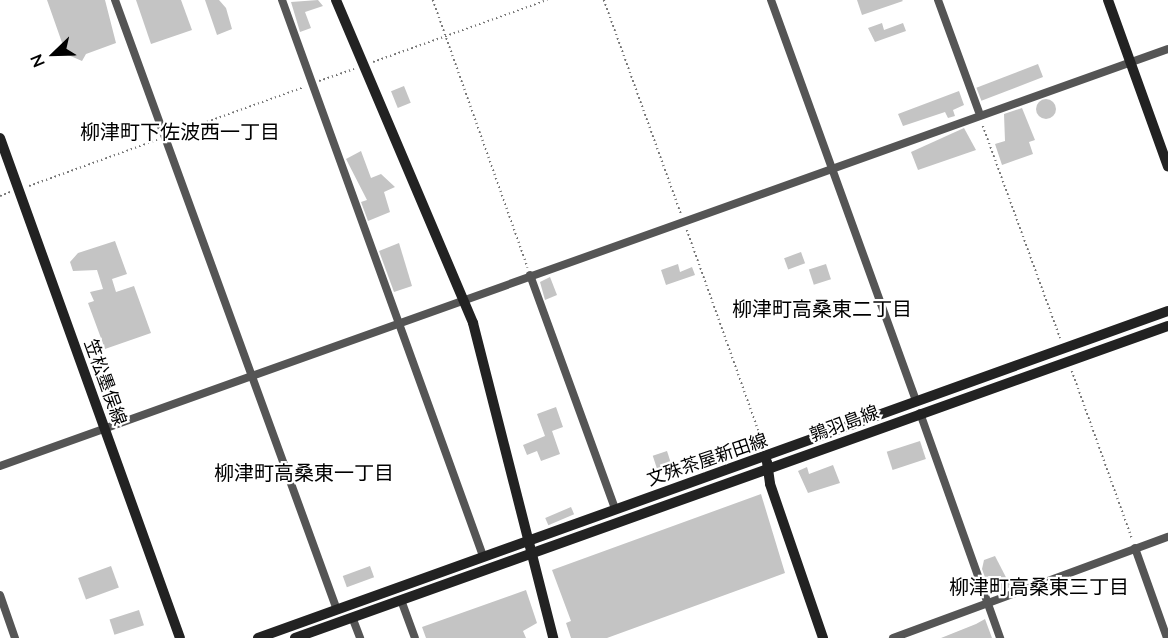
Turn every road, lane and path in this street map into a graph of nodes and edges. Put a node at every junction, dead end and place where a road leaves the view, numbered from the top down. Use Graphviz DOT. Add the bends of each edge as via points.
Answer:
graph roads {
  1 [pos="115,0"];
  2 [pos="282,0"];
  3 [pos="336,0"];
  4 [pos="433,0"];
  5 [pos="548,0"];
  6 [pos="604,0"];
  7 [pos="771,0"];
  8 [pos="938,0"];
  9 [pos="1108,0"];
  10 [pos="446,36"];
  11 [pos="1168,49"];
  12 [pos="1130,63"];
  13 [pos="364,66"];
  14 [pos="312,84"];
  15 [pos="978,112"];
  16 [pos="167,136"];
  17 [pos="0,138"];
  18 [pos="831,166"];
  19 [pos="1168,167"];
  20 [pos="18,189"];
  21 [pos="684,220"];
  22 [pos="530,275"];
  23 [pos="465,302"];
  24 [pos="1168,311"];
  25 [pos="399,324"];
  26 [pos="1168,326"];
  27 [pos="1064,348"];
  28 [pos="1068,360"];
  29 [pos="253,375"];
  30 [pos="916,401"];
  31 [pos="920,413"];
  32 [pos="105,428"];
  33 [pos="767,455"];
  34 [pos="0,466"];
  35 [pos="768,467"];
  36 [pos="615,509"];
  37 [pos="1168,537"];
  38 [pos="528,539"];
  39 [pos="1135,548"];
  40 [pos="532,553"];
  41 [pos="483,556"];
  42 [pos="0,595"];
  43 [pos="401,600"];
  44 [pos="987,603"];
  45 [pos="338,610"];
  46 [pos="354,622"];
  47 [pos="15,638"];
  48 [pos="180,638"];
  49 [pos="258,638"];
  50 [pos="295,638"];
  51 [pos="360,638"];
  52 [pos="416,638"];
  53 [pos="554,638"];
  54 [pos="823,638"];
  55 [pos="893,638"];
  56 [pos="1000,638"];
  57 [pos="1167,638"];
  1 -- 16 [label="street"];
  2 -- 14 [label="street"];
  3 -- 13 [label="main road"];
  4 -- 10 [label="path"];
  5 -- 10 [label="path"];
  6 -- 21 [label="path"];
  7 -- 18 [label="street"];
  8 -- 15 [label="street"];
  9 -- 12 [label="main road"];
  10 -- 13 [label="path"];
  10 -- 22 [label="path"];
  11 -- 12 [label="street"];
  12 -- 15 [label="street"];
  12 -- 19 [label="main road"];
  13 -- 14 [label="path"];
  13 -- 23 [label="main road"];
  14 -- 16 [label="path"];
  14 -- 25 [label="street"];
  15 -- 18 [label="street"];
  15 -- 27 [label="path"];
  16 -- 20 [label="path"];
  16 -- 29 [label="street"];
  17 -- 20 [label="main road, 笠松墨俣線"];
  18 -- 21 [label="street"];
  18 -- 30 [label="street"];
  20 -- 32 [label="main road, 笠松墨俣線"];
  21 -- 22 [label="street"];
  21 -- 33 [label="path"];
  22 -- 23 [label="street"];
  22 -- 36 [label="street"];
  23 -- 25 [label="street"];
  23 -- 38 [label="main road"];
  24 -- 27 [label="main road, 文殊茶屋新田線"];
  25 -- 29 [label="street"];
  25 -- 41 [label="street"];
  26 -- 28 [label="main road, 鶉羽島線"];
  27 -- 30 [label="main road, 文殊茶屋新田線"];
  28 -- 31 [label="main road, 鶉羽島線"];
  28 -- 39 [label="path"];
  29 -- 32 [label="street"];
  29 -- 45 [label="street"];
  30 -- 33 [label="main road, 文殊茶屋新田線"];
  31 -- 35 [label="main road, 鶉羽島線"];
  31 -- 44 [label="street"];
  32 -- 34 [label="street"];
  32 -- 48 [label="main road, 笠松墨俣線"];
  33 -- 35 [label="main road"];
  33 -- 36 [label="main road, 文殊茶屋新田線"];
  35 -- 40 [label="main road, 鶉羽島線"];
  35 -- 54 [label="main road"];
  36 -- 38 [label="main road, 文殊茶屋新田線"];
  37 -- 39 [label="street"];
  38 -- 40 [label="main road"];
  38 -- 41 [label="main road, 文殊茶屋新田線"];
  39 -- 44 [label="street"];
  39 -- 57 [label="street"];
  40 -- 43 [label="main road"];
  40 -- 53 [label="main road"];
  41 -- 45 [label="main road, 文殊茶屋新田線"];
  42 -- 47 [label="street"];
  43 -- 50 [label="main road"];
  43 -- 52 [label="street"];
  44 -- 55 [label="street"];
  44 -- 56 [label="street"];
  45 -- 49 [label="main road, 文殊茶屋新田線"];
  46 -- 51 [label="street"];
}
